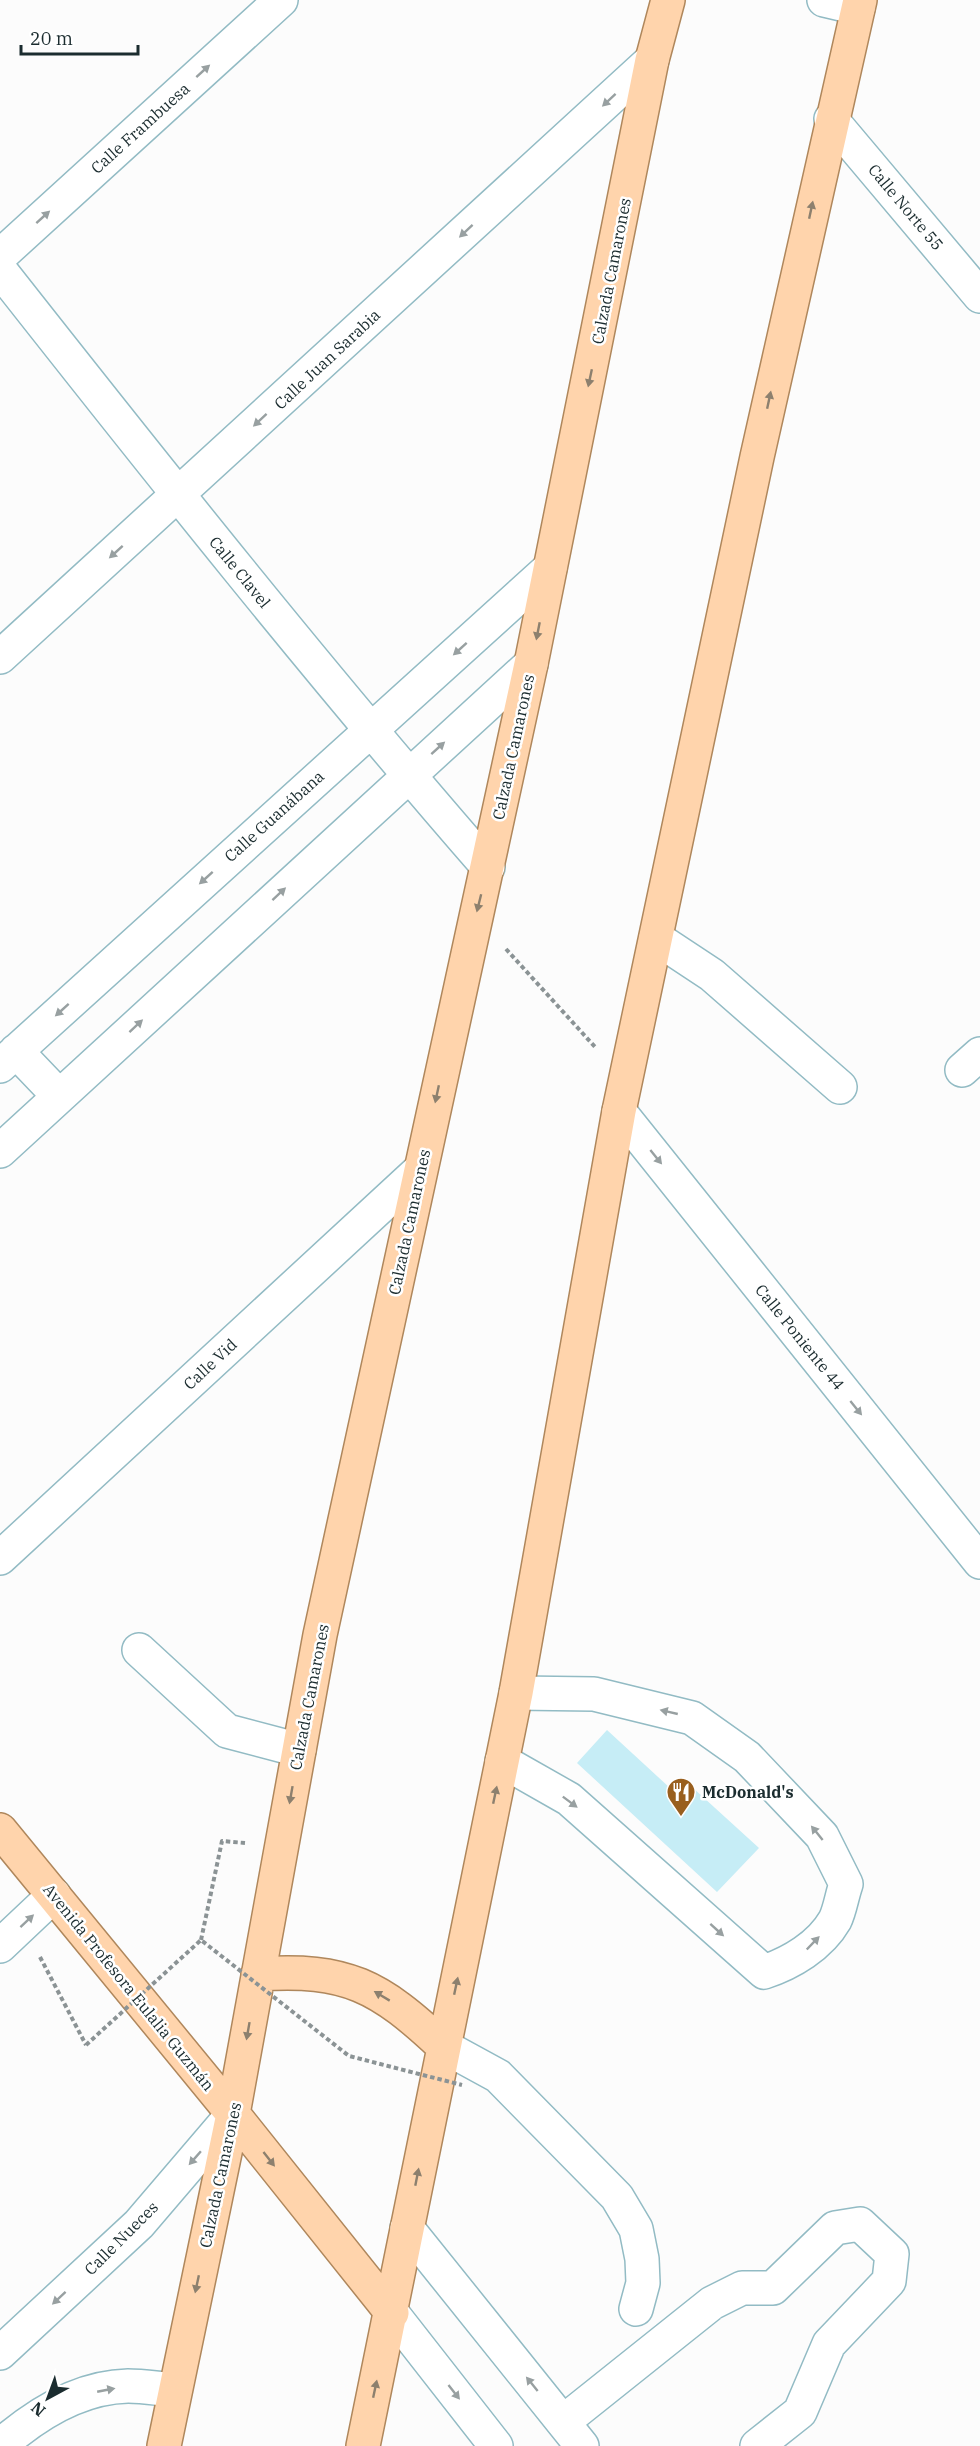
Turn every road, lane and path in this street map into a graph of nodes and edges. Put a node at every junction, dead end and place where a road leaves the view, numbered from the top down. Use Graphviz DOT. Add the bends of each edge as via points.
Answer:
graph roads {
  1 [pos="281,0"];
  2 [pos="668,0"];
  3 [pos="824,0"];
  4 [pos="859,4"];
  5 [pos="652,60"];
  6 [pos="831,119"];
  7 [pos="0,256"];
  8 [pos="0,270"];
  9 [pos="980,296"];
  10 [pos="178,496"];
  11 [pos="550,568"];
  12 [pos="0,657"];
  13 [pos="531,664"];
  14 [pos="369,730"];
  15 [pos="408,775"];
  16 [pos="488,867"];
  17 [pos="476,915"];
  18 [pos="656,938"];
  19 [pos="8,1058"];
  20 [pos="840,1087"];
  21 [pos="59,1096"];
  22 [pos="623,1096"];
  23 [pos="0,1151"];
  24 [pos="420,1170"];
  25 [pos="0,1558"];
  26 [pos="980,1562"];
  27 [pos="139,1650"];
  28 [pos="516,1694"];
  29 [pos="299,1750"];
  30 [pos="502,1761"];
  31 [pos="0,1830"];
  32 [pos="222,1841"];
  33 [pos="54,1895"];
  34 [pos="12,1935"];
  35 [pos="201,1940"];
  36 [pos="258,1974"];
  37 [pos="443,2046"];
  38 [pos="462,2085"];
  39 [pos="233,2114"];
  40 [pos="407,2228"];
  41 [pos="636,2309"];
  42 [pos="392,2313"];
  43 [pos="0,2353"];
  44 [pos="175,2390"];
  45 [pos="572,2434"];
  46 [pos="0,2446"];
  47 [pos="164,2446"];
  48 [pos="363,2446"];
  49 [pos="496,2446"];
  50 [pos="757,2446"];
  7 -- 1 [label="street, Calle Frambuesa, one-way"];
  2 -- 5 [label="main road, Calzada Camarones"];
  3 -- 4 [label="street"];
  4 -- 6 [label="main road"];
  5 -- 10 [label="street, Calle Juan Sarabia, one-way"];
  5 -- 11 [label="main road, Calzada Camarones, one-way"];
  6 -- 9 [label="street, Calle Norte 55"];
  18 -- 6 [label="main road, one-way"];
  8 -- 10 [label="street, Calle Clavel"];
  10 -- 12 [label="street, Calle Juan Sarabia, one-way"];
  10 -- 14 [label="street, Calle Clavel"];
  11 -- 13 [label="main road, Calzada Camarones, one-way"];
  11 -- 14 [label="street, Calle Guanábana, one-way"];
  15 -- 13 [label="street, one-way"];
  13 -- 16 [label="main road, Calzada Camarones"];
  14 -- 15 [label="street, Calle Clavel"];
  14 -- 19 [label="street, Calle Guanábana, one-way"];
  15 -- 16 [label="street, Calle Clavel"];
  21 -- 15 [label="street, one-way"];
  16 -- 17 [label="main road, Calzada Camarones, one-way"];
  17 -- 22 [label="path"];
  17 -- 24 [label="main road, Calzada Camarones, one-way"];
  18 -- 20 [label="street" via="712,975"];
  18 -- 22 [label="main road"];
  19 -- 21 [label="street"];
  21 -- 23 [label="street"];
  22 -- 26 [label="street, Calle Poniente 44, one-way"];
  22 -- 28 [label="main road"];
  24 -- 25 [label="street, Calle Vid"];
  24 -- 29 [label="main road, Calzada Camarones"];
  27 -- 29 [label="street" via="227,1731"];
  28 -- 30 [label="main road"];
  30 -- 28 [label="street, one-way" via="569,1799 764,1972 787,1964 809,1949 835,1920 846,1884 822,1836 747,1757 701,1724 692,1718 594,1694"];
  29 -- 36 [label="main road, Calzada Camarones, one-way"];
  37 -- 30 [label="main road, one-way"];
  31 -- 33 [label="main road, Avenida Profesora Eulalia Guzmán"];
  32 -- 35 [label="path"];
  34 -- 33 [label="street, one-way"];
  33 -- 39 [label="main road, Avenida Profesora Eulalia Guzmán"];
  34 -- 35 [label="path, bridge" via="86,2045"];
  35 -- 38 [label="path, bridge" via="349,2056"];
  37 -- 36 [label="main road, one-way" via="414,2018 380,1994 341,1977 299,1971"];
  36 -- 39 [label="main road, Calzada Camarones, one-way"];
  40 -- 37 [label="main road, one-way"];
  37 -- 41 [label="street" via="498,2076 617,2197 636,2229 642,2259 643,2283"];
  39 -- 42 [label="main road, Avenida Profesora Eulalia Guzmán, one-way"];
  39 -- 43 [label="street, Calle Nueces, one-way" via="139,2224"];
  39 -- 44 [label="main road, Calzada Camarones, one-way"];
  40 -- 42 [label="main road"];
  45 -- 40 [label="street, one-way"];
  48 -- 42 [label="main road, one-way"];
  42 -- 49 [label="street, one-way"];
  46 -- 44 [label="street, one-way" via="44,2412 83,2395 127,2386"];
  44 -- 47 [label="main road, Calzada Camarones"];
  45 -- 50 [label="street" via="712,2302 742,2288 773,2288 835,2228 860,2224 892,2254 889,2281 829,2344 800,2412"];
}
